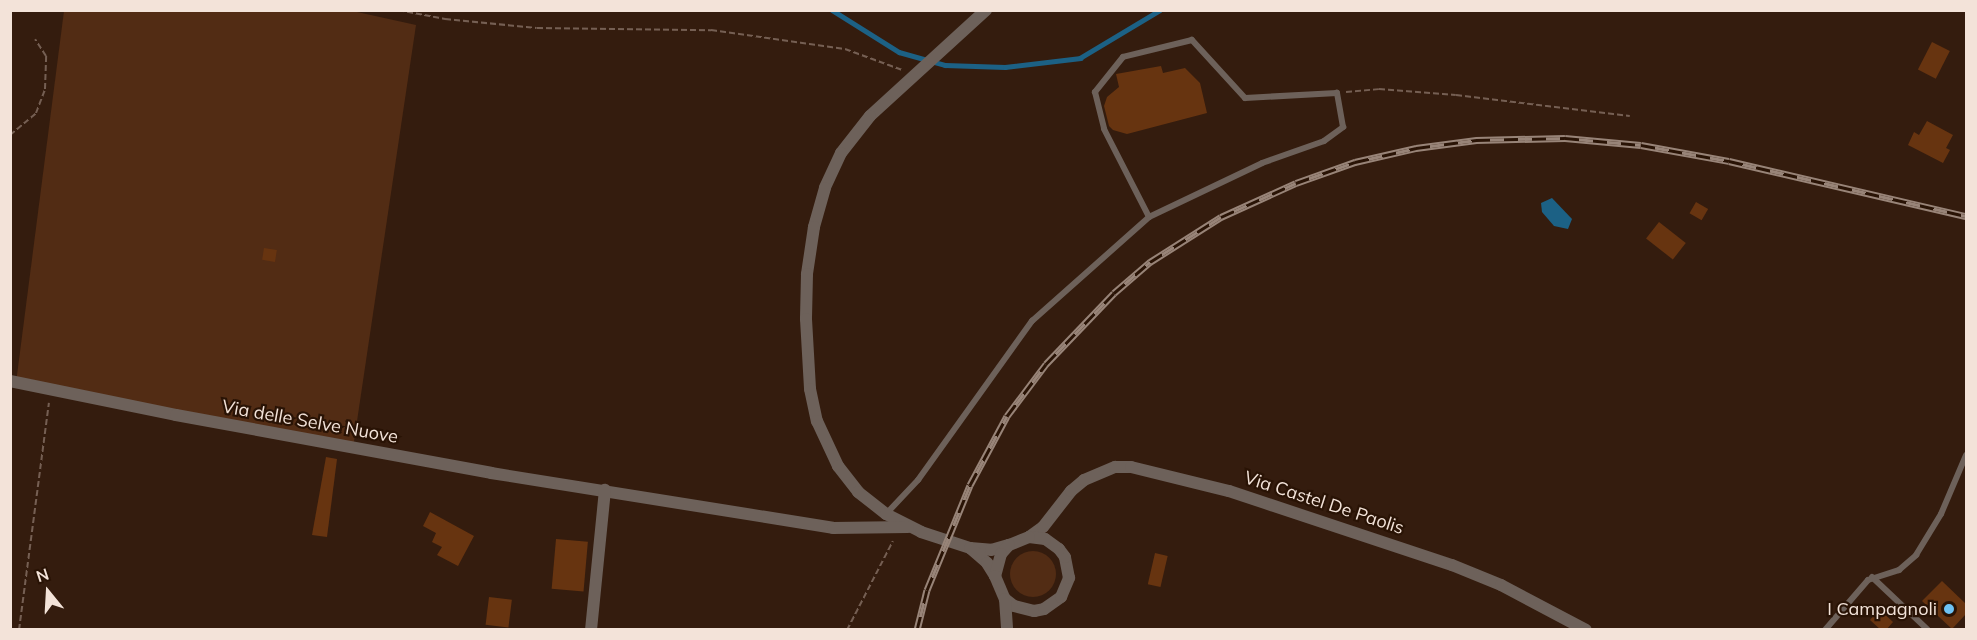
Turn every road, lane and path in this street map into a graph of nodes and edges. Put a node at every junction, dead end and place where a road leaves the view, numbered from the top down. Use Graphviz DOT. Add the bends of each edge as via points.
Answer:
graph roads {
  1 [pos="398,10"];
  2 [pos="986,10"];
  3 [pos="35,39"];
  4 [pos="915,74"];
  5 [pos="1337,93"];
  6 [pos="1630,116"];
  7 [pos="10,135"];
  8 [pos="1149,217"];
  9 [pos="10,381"];
  10 [pos="51,390"];
  11 [pos="1966,455"];
  12 [pos="605,490"];
  13 [pos="1055,513"];
  14 [pos="886,514"];
  15 [pos="904,527"];
  16 [pos="1029,537"];
  17 [pos="1009,545"];
  18 [pos="970,548"];
  19 [pos="1059,549"];
  20 [pos="995,576"];
  21 [pos="1872,577"];
  22 [pos="1005,599"];
  23 [pos="1024,610"];
  24 [pos="19,630"];
  25 [pos="591,630"];
  26 [pos="847,630"];
  27 [pos="1007,630"];
  28 [pos="1013,630"];
  29 [pos="1586,630"];
  30 [pos="1825,630"];
  31 [pos="1928,630"];
  1 -- 4 [label="path" via="537,28 711,30 845,50"];
  2 -- 4 [label="street"];
  3 -- 7 [label="path" via="46,56 45,89 36,113"];
  4 -- 14 [label="street" via="862,123 836,162 815,219 806,287 809,378 820,429 850,483 865,500"];
  5 -- 6 [label="path" via="1379,89 1445,94"];
  5 -- 8 [label="lane" via="1343,126 1324,141 1262,164"];
  5 -- 8 [label="lane" via="1245,98 1192,40 1123,57 1095,92 1104,129"];
  8 -- 14 [label="lane" via="1032,321 925,471"];
  9 -- 10 [label="street, Via delle Selve Nuove"];
  10 -- 12 [label="street, Via delle Selve Nuove" via="491,473"];
  10 -- 24 [label="path"];
  11 -- 21 [label="lane" via="1941,514 1916,555 1899,570"];
  12 -- 15 [label="street, Via delle Selve Nuove" via="833,528"];
  12 -- 25 [label="street"];
  13 -- 16 [label="street, Via Castel De Paolis"];
  13 -- 19 [label="street" via="1053,524"];
  13 -- 29 [label="street, Via Castel De Paolis" via="1084,480 1115,467 1131,467 1229,491 1452,564 1511,589"];
  14 -- 15 [label="street"];
  15 -- 18 [label="street"];
  15 -- 26 [label="path"];
  16 -- 17 [label="street"];
  16 -- 19 [label="street" via="1045,539"];
  17 -- 18 [label="street" via="991,550"];
  17 -- 20 [label="street" via="996,564"];
  18 -- 20 [label="street"];
  19 -- 23 [label="street" via="1065,557 1069,578 1061,597 1044,609"];
  20 -- 22 [label="street"];
  21 -- 30 [label="lane"];
  21 -- 31 [label="lane"];
  22 -- 23 [label="street"];
  22 -- 27 [label="street"];
  23 -- 28 [label="street"];
}
